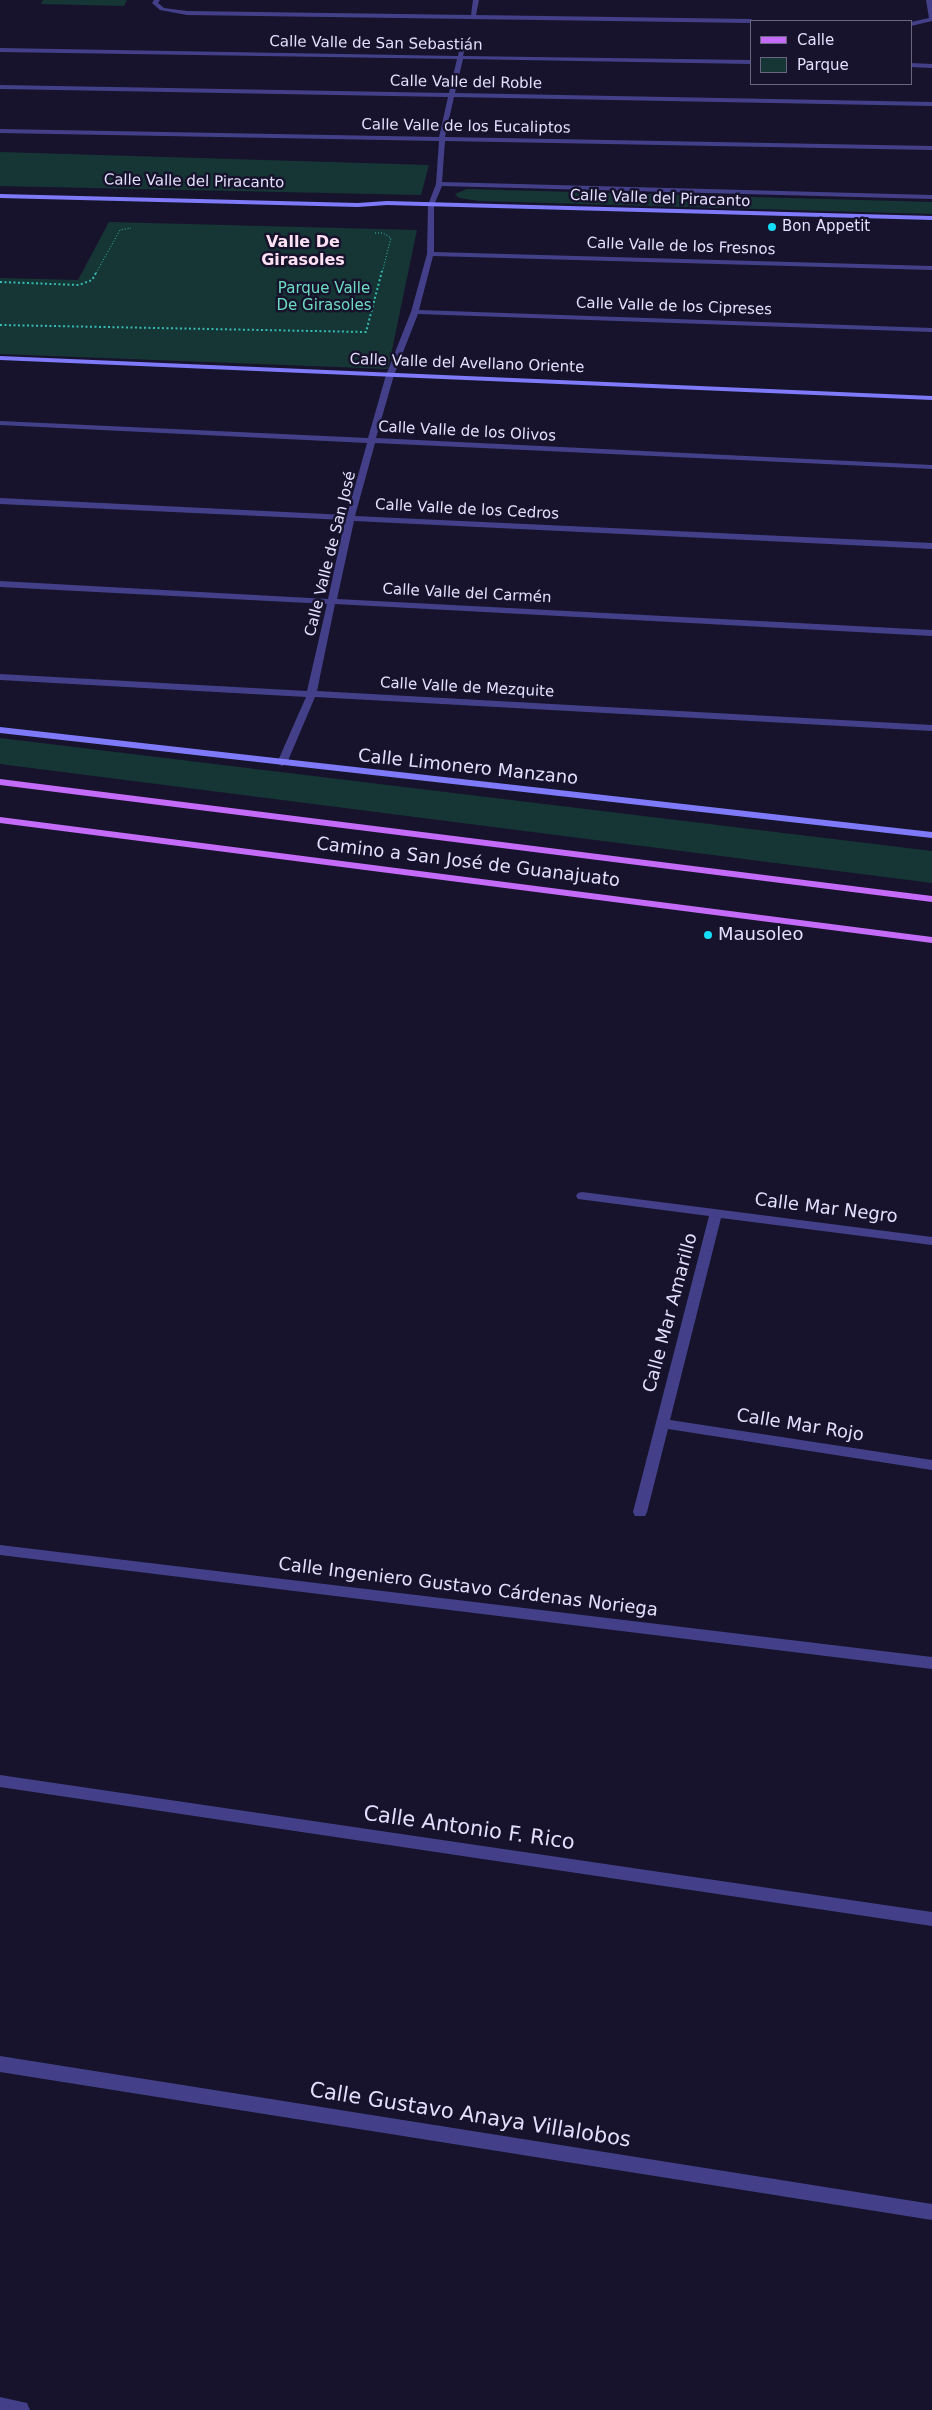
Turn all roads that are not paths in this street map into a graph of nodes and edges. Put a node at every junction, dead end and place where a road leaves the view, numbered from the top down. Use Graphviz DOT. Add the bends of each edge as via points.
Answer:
graph roads {
  1 [pos="157,0"];
  2 [pos="476,0"];
  3 [pos="930,1"];
  4 [pos="473,17"];
  5 [pos="750,21"];
  6 [pos="912,24"];
  7 [pos="464,40"];
  8 [pos="0,50"];
  9 [pos="460,57"];
  10 [pos="750,62"];
  11 [pos="912,65"];
  12 [pos="932,66"];
  13 [pos="0,87"];
  14 [pos="452,95"];
  15 [pos="932,104"];
  16 [pos="0,131"];
  17 [pos="442,138"];
  18 [pos="932,148"];
  19 [pos="440,184"];
  20 [pos="0,190"];
  21 [pos="0,196"];
  22 [pos="932,197"];
  23 [pos="387,203"];
  24 [pos="431,205"];
  25 [pos="932,218"];
  26 [pos="430,254"];
  27 [pos="932,268"];
  28 [pos="416,312"];
  29 [pos="932,330"];
  30 [pos="0,358"];
  31 [pos="390,375"];
  32 [pos="932,398"];
  33 [pos="0,423"];
  34 [pos="374,441"];
  35 [pos="932,467"];
  36 [pos="0,501"];
  37 [pos="350,518"];
  38 [pos="932,546"];
  39 [pos="0,584"];
  40 [pos="334,601"];
  41 [pos="932,632"];
  42 [pos="0,677"];
  43 [pos="311,695"];
  44 [pos="932,728"];
  45 [pos="0,730"];
  46 [pos="282,763"];
  47 [pos="0,782"];
  48 [pos="0,820"];
  49 [pos="932,835"];
  50 [pos="932,898"];
  51 [pos="932,940"];
  52 [pos="582,1196"];
  53 [pos="716,1213"];
  54 [pos="932,1241"];
  55 [pos="662,1423"];
  56 [pos="932,1465"];
  57 [pos="640,1512"];
  58 [pos="0,1550"];
  59 [pos="932,1663"];
  60 [pos="0,1781"];
  61 [pos="932,1919"];
  62 [pos="0,2064"];
  63 [pos="932,2212"];
  64 [pos="0,2406"];
  65 [pos="20,2410"];
  1 -- 4 [label="street" via="155,3 162,9 187,13"];
  2 -- 4 [label="street"];
  3 -- 6 [label="street" via="932,19"];
  4 -- 5 [label="street"];
  7 -- 9 [label="street, Calle Valle de San José"];
  8 -- 9 [label="street, Calle Valle de San Sebastián"];
  9 -- 10 [label="street, Calle Valle de San Sebastián"];
  9 -- 14 [label="street, Calle Valle de San José"];
  11 -- 12 [label="street"];
  13 -- 14 [label="street, Calle Valle del Roble"];
  14 -- 15 [label="street, Calle Valle del Roble"];
  14 -- 17 [label="street, Calle Valle de San José"];
  16 -- 17 [label="street, Calle Valle de los Eucaliptos"];
  17 -- 18 [label="street, Calle Valle de los Eucaliptos"];
  17 -- 19 [label="street, Calle Valle de San José"];
  19 -- 22 [label="street, Calle Valle del Piracanto"];
  19 -- 24 [label="street, Calle Valle de San José"];
  20 -- 23 [label="street, Calle Valle del Piracanto" via="363,199"];
  21 -- 23 [label="street, Calle Valle del Piracanto" via="358,205"];
  23 -- 24 [label="street, Calle Valle del Piracanto"];
  24 -- 25 [label="street, Calle Valle del Piracanto"];
  24 -- 26 [label="street, Calle Valle de San José"];
  26 -- 27 [label="street, Calle Valle de los Fresnos"];
  26 -- 28 [label="street, Calle Valle de San José"];
  28 -- 29 [label="street, Calle Valle de los Cipreses"];
  28 -- 31 [label="street, Calle Valle de San José"];
  30 -- 31 [label="street, Calle Valle del Avellano Oriente"];
  31 -- 32 [label="street, Calle Valle del Avellano Oriente"];
  31 -- 34 [label="street, Calle Valle de San José"];
  33 -- 34 [label="street, Calle Valle de los Olivos"];
  34 -- 35 [label="street, Calle Valle de los Olivos"];
  34 -- 37 [label="street, Calle Valle de San José"];
  36 -- 37 [label="street, Calle Valle de los Cedros"];
  37 -- 38 [label="street, Calle Valle de los Cedros"];
  37 -- 40 [label="street, Calle Valle de San José"];
  39 -- 40 [label="street, Calle Valle del Carmén"];
  40 -- 41 [label="street, Calle Valle del Carmén"];
  40 -- 43 [label="street, Calle Valle de San José"];
  42 -- 43 [label="street, Calle Valle de Mezquite"];
  43 -- 44 [label="street, Calle Valle de Mezquite"];
  43 -- 46 [label="street, Calle Valle de San José"];
  45 -- 46 [label="street, Calle Limonero Manzano"];
  46 -- 49 [label="street, Calle Limonero Manzano"];
  47 -- 50 [label="main road, Camino a San José de Guanajuato"];
  48 -- 51 [label="main road, Camino a San José de Guanajuato"];
  52 -- 53 [label="street, Calle Mar Negro"];
  53 -- 54 [label="street, Calle Mar Negro"];
  53 -- 55 [label="street, Calle Mar Amarillo"];
  55 -- 56 [label="street, Calle Mar Rojo"];
  55 -- 57 [label="street, Calle Mar Amarillo"];
  58 -- 59 [label="street, Calle Ingeniero Gustavo Cárdenas Noriega"];
  60 -- 61 [label="street, Calle Antonio F. Rico"];
  62 -- 63 [label="street, Calle Gustavo Anaya Villalobos"];
  64 -- 65 [label="street"];
}
